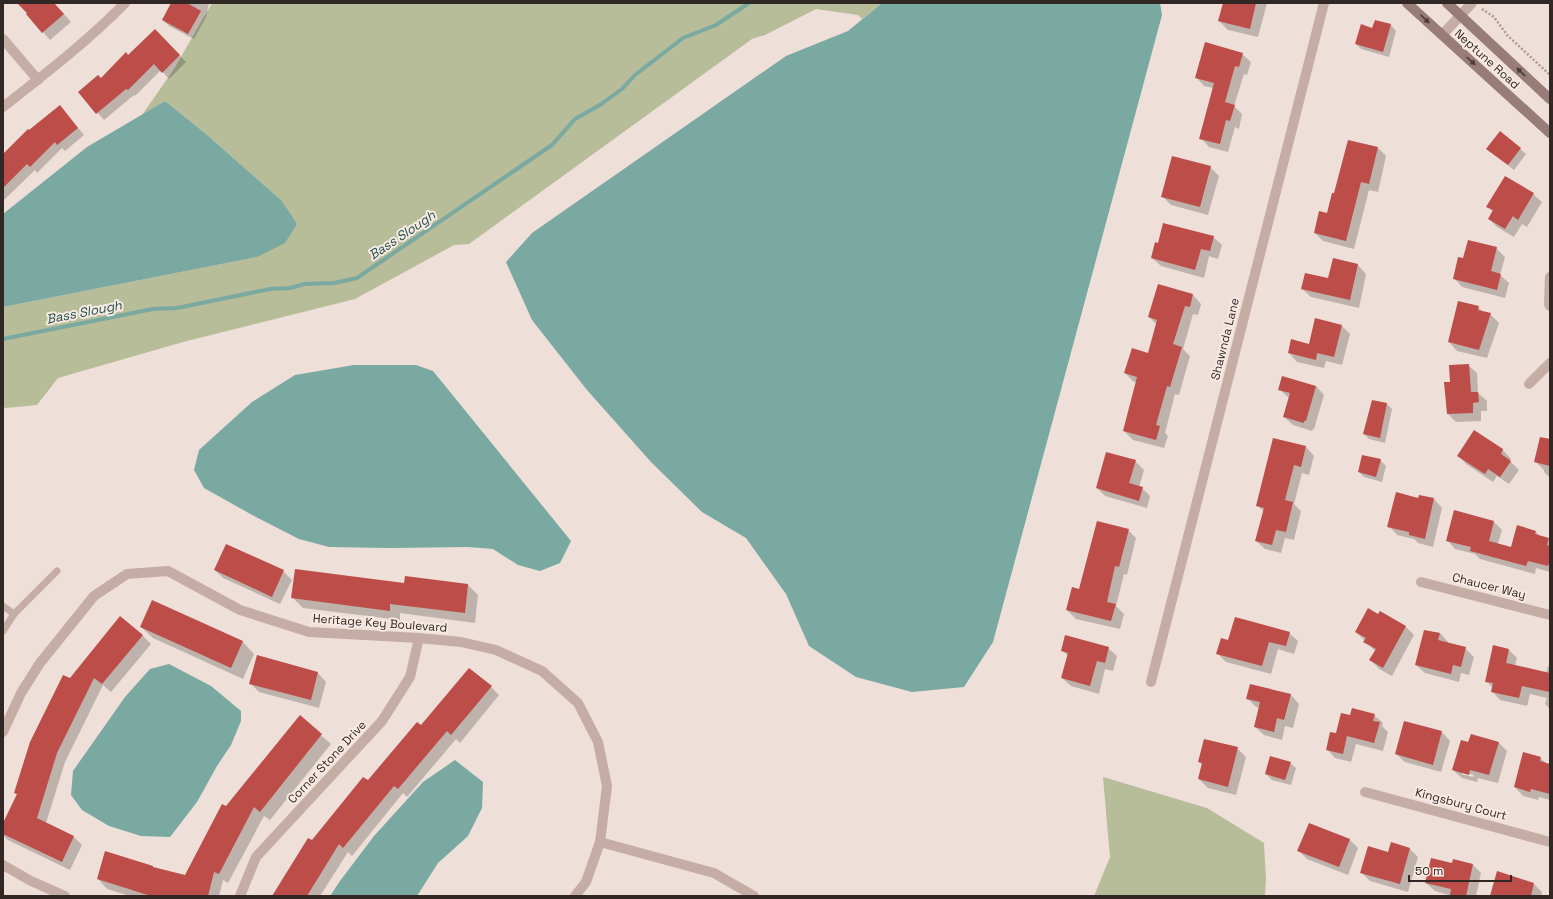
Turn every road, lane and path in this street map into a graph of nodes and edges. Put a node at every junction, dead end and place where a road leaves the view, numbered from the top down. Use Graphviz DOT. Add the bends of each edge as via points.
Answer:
graph roads {
  1 [pos="125,3"];
  2 [pos="1324,3"];
  3 [pos="1407,3"];
  4 [pos="1447,3"];
  5 [pos="1475,5"];
  6 [pos="1460,15"];
  7 [pos="1442,35"];
  8 [pos="3,38"];
  9 [pos="1550,75"];
  10 [pos="38,80"];
  11 [pos="1550,99"];
  12 [pos="3,107"];
  13 [pos="1550,133"];
  14 [pos="1550,277"];
  15 [pos="1550,306"];
  16 [pos="1550,363"];
  17 [pos="1529,384"];
  18 [pos="57,571"];
  19 [pos="1421,582"];
  20 [pos="3,606"];
  21 [pos="14,614"];
  22 [pos="1550,615"];
  23 [pos="3,631"];
  24 [pos="419,638"];
  25 [pos="1151,682"];
  26 [pos="3,732"];
  27 [pos="1366,792"];
  28 [pos="600,842"];
  29 [pos="1550,842"];
  30 [pos="3,865"];
  31 [pos="65,896"];
  32 [pos="240,896"];
  33 [pos="576,896"];
  34 [pos="754,896"];
  1 -- 10 [label="street"];
  2 -- 25 [label="street, Shawnda Lane"];
  3 -- 7 [label="main road, Neptune Road, one-way"];
  4 -- 6 [label="main road, Neptune Road"];
  5 -- 6 [label="street"];
  5 -- 9 [label="path" via="1494,16 1507,35"];
  6 -- 7 [label="street"];
  11 -- 6 [label="main road, Neptune Road, one-way"];
  7 -- 13 [label="main road, Neptune Road, one-way"];
  8 -- 10 [label="street"];
  10 -- 12 [label="street"];
  14 -- 15 [label="street"];
  16 -- 17 [label="street"];
  18 -- 21 [label="lane"];
  19 -- 22 [label="street, Chaucer Way"];
  20 -- 21 [label="lane"];
  21 -- 23 [label="lane"];
  24 -- 26 [label="street, Heritage Key Boulevard" via="309,632 240,610 168,571 127,574 94,596 40,663 21,693"];
  24 -- 28 [label="street, Heritage Key Boulevard" via="461,642 496,650 542,671 578,703 598,742 607,786"];
  24 -- 32 [label="street, Corner Stone Drive" via="410,677 382,721 256,857"];
  27 -- 29 [label="street, Kingsbury Court"];
  28 -- 33 [label="street, Heritage Key Boulevard" via="586,882"];
  28 -- 34 [label="street" via="714,873"];
  30 -- 31 [label="street"];
}
